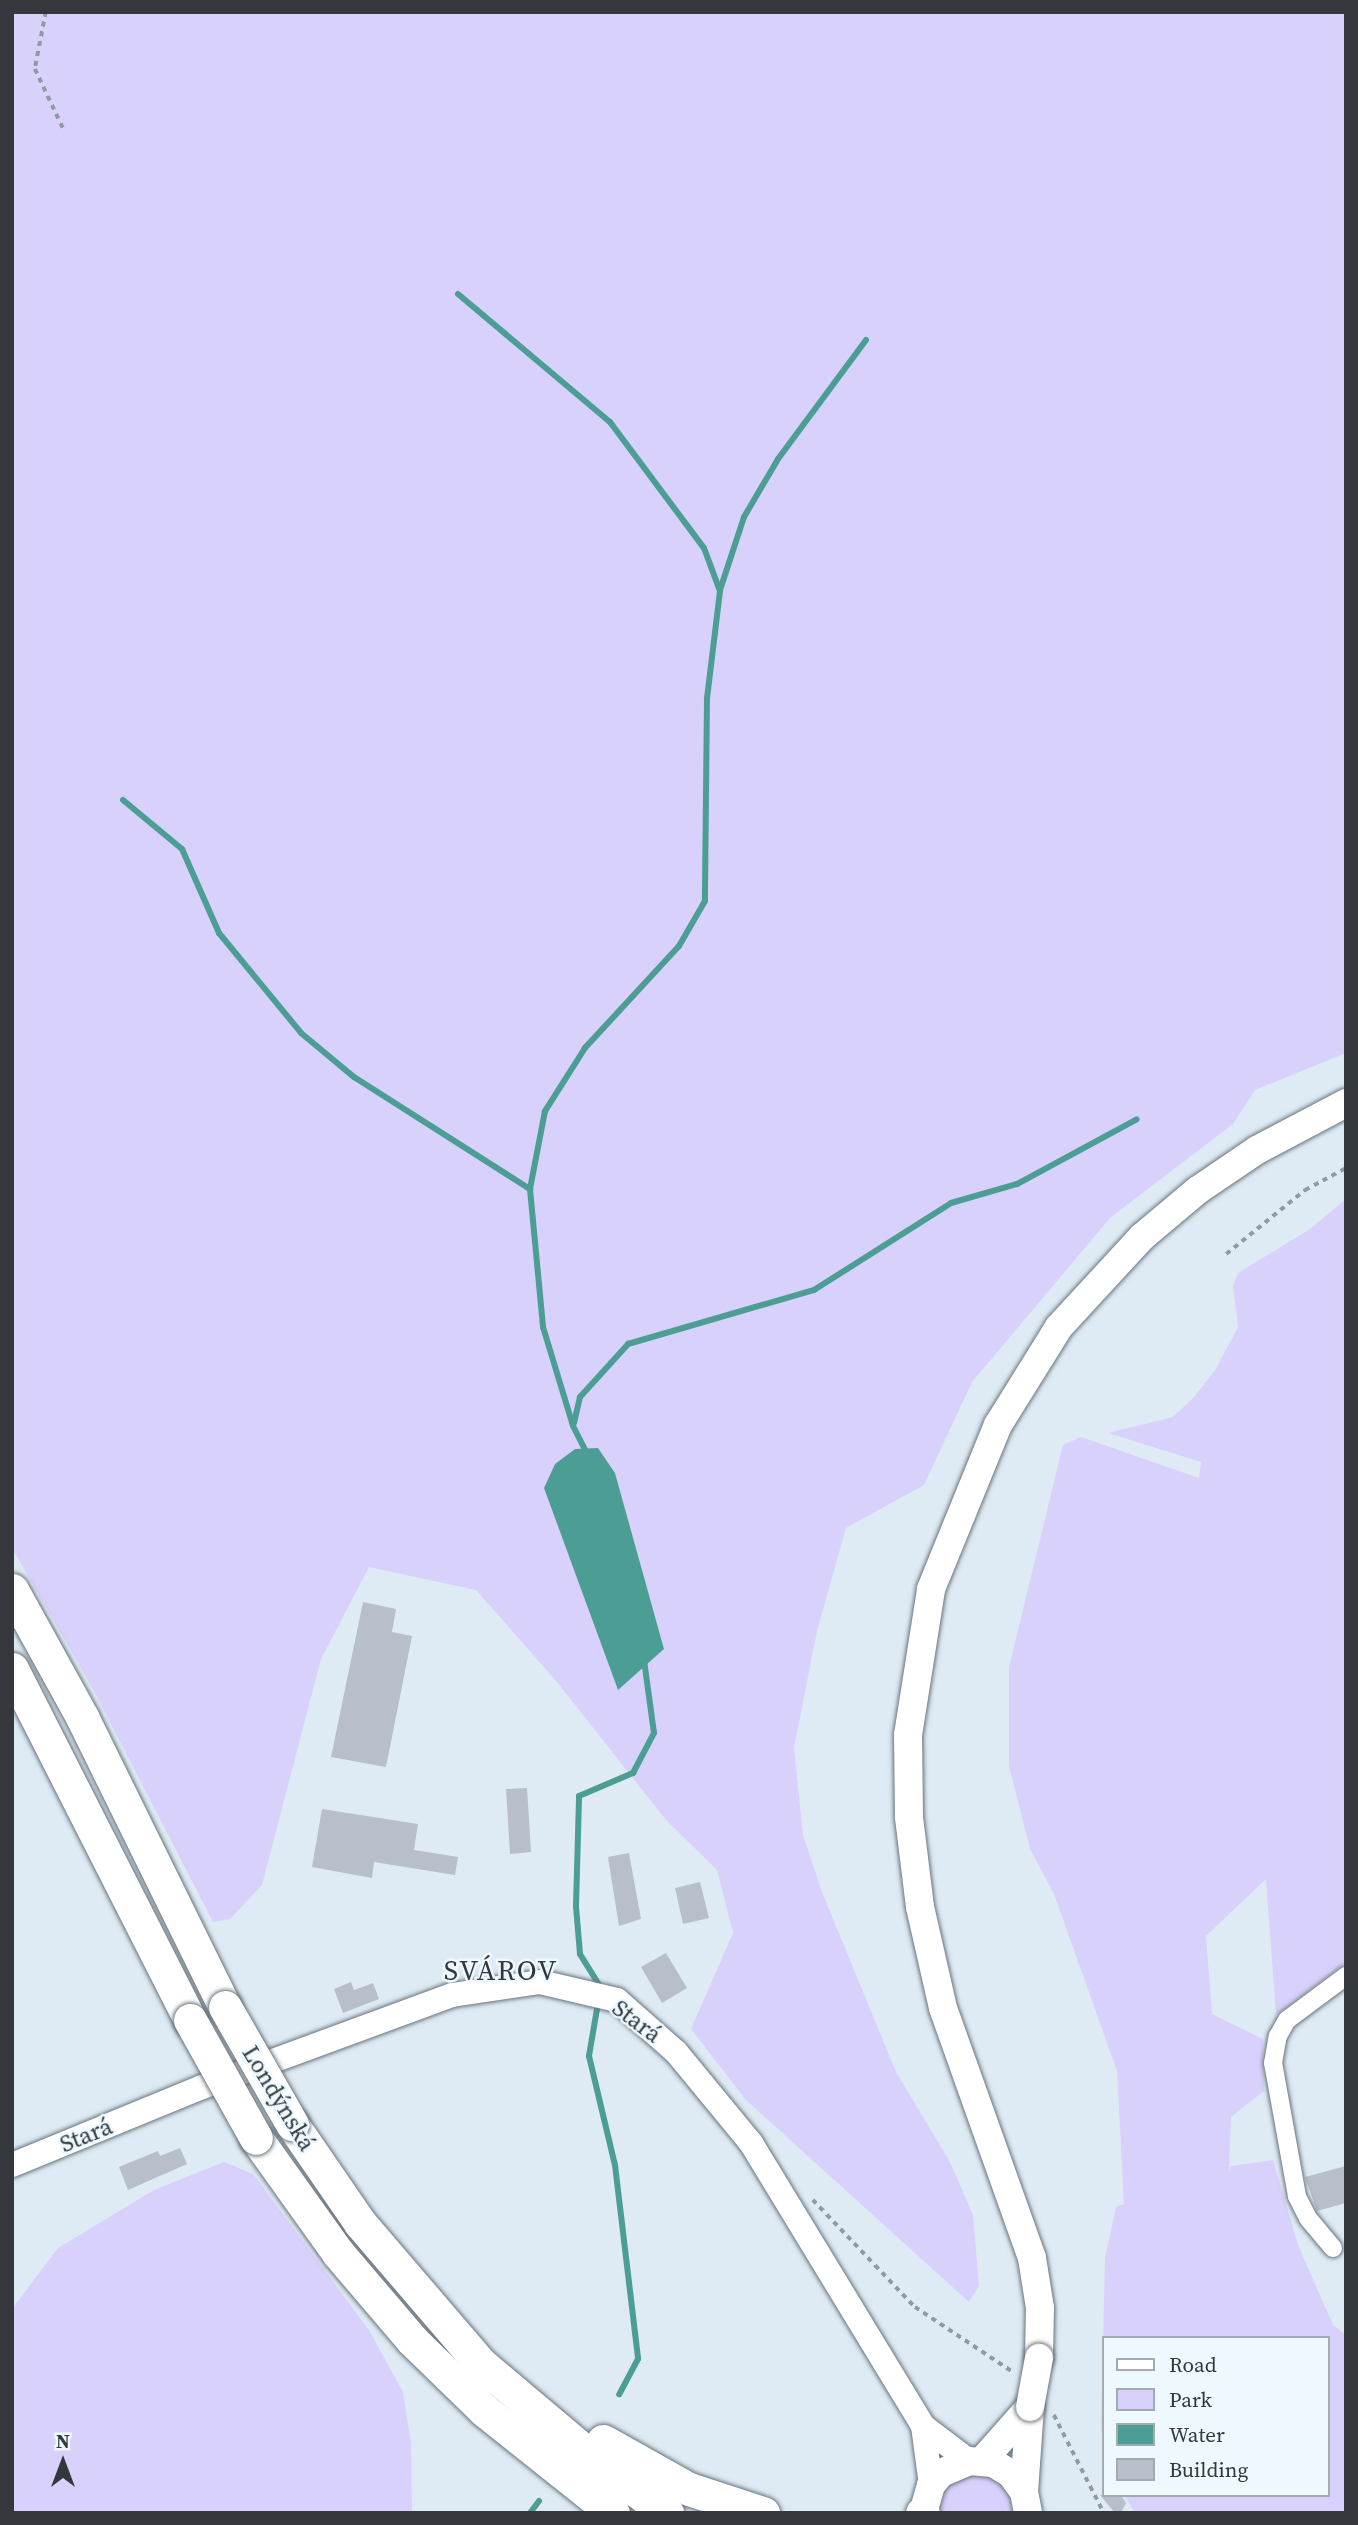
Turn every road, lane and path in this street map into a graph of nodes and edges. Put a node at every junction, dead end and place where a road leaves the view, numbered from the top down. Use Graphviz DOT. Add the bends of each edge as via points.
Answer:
graph roads {
  1 [pos="46,12"];
  2 [pos="64,130"];
  3 [pos="1346,1103"];
  4 [pos="1346,1168"];
  5 [pos="1226,1255"];
  6 [pos="12,1590"];
  7 [pos="12,1669"];
  8 [pos="1346,1976"];
  9 [pos="12,2165"];
  10 [pos="809,2195"];
  11 [pos="1333,2248"];
  12 [pos="442,2322"];
  13 [pos="1029,2367"];
  14 [pos="1040,2409"];
  15 [pos="923,2426"];
  16 [pos="976,2461"];
  17 [pos="1026,2502"];
  18 [pos="925,2506"];
  19 [pos="613,2513"];
  20 [pos="667,2513"];
  21 [pos="763,2513"];
  22 [pos="1104,2513"];
  1 -- 2 [label="path" via="35,69"];
  3 -- 13 [label="main road" via="1257,1150 1198,1190 1142,1237 1059,1327 998,1425 931,1589 908,1735 909,1817 920,1907 943,2008 1032,2258 1040,2308"];
  4 -- 5 [label="path" via="1305,1190"];
  6 -- 12 [label="highway, Londýnská, bridge" via="82,1717 225,2007 292,2124 360,2223"];
  7 -- 19 [label="highway, Londýnská, bridge" via="190,2020 256,2138 370,2294 429,2358 484,2410"];
  8 -- 11 [label="street" via="1287,2020 1278,2036 1273,2063 1297,2196"];
  9 -- 15 [label="street, Stará" via="202,2087 452,1995 540,1982 617,2000 676,2052 751,2143"];
  10 -- 13 [label="path" via="915,2307"];
  12 -- 20 [label="highway, Londýnská" via="516,2396"];
  12 -- 21 [label="highway" via="618,2452 689,2489"];
  13 -- 14 [label="main road, bridge"];
  14 -- 16 [label="main road"];
  14 -- 17 [label="main road"];
  14 -- 22 [label="path" via="1085,2468"];
  15 -- 16 [label="street, Stará"];
  15 -- 18 [label="street, Stará"];
  16 -- 17 [label="main road" via="1012,2474"];
  16 -- 18 [label="main road" via="941,2473"];
}
